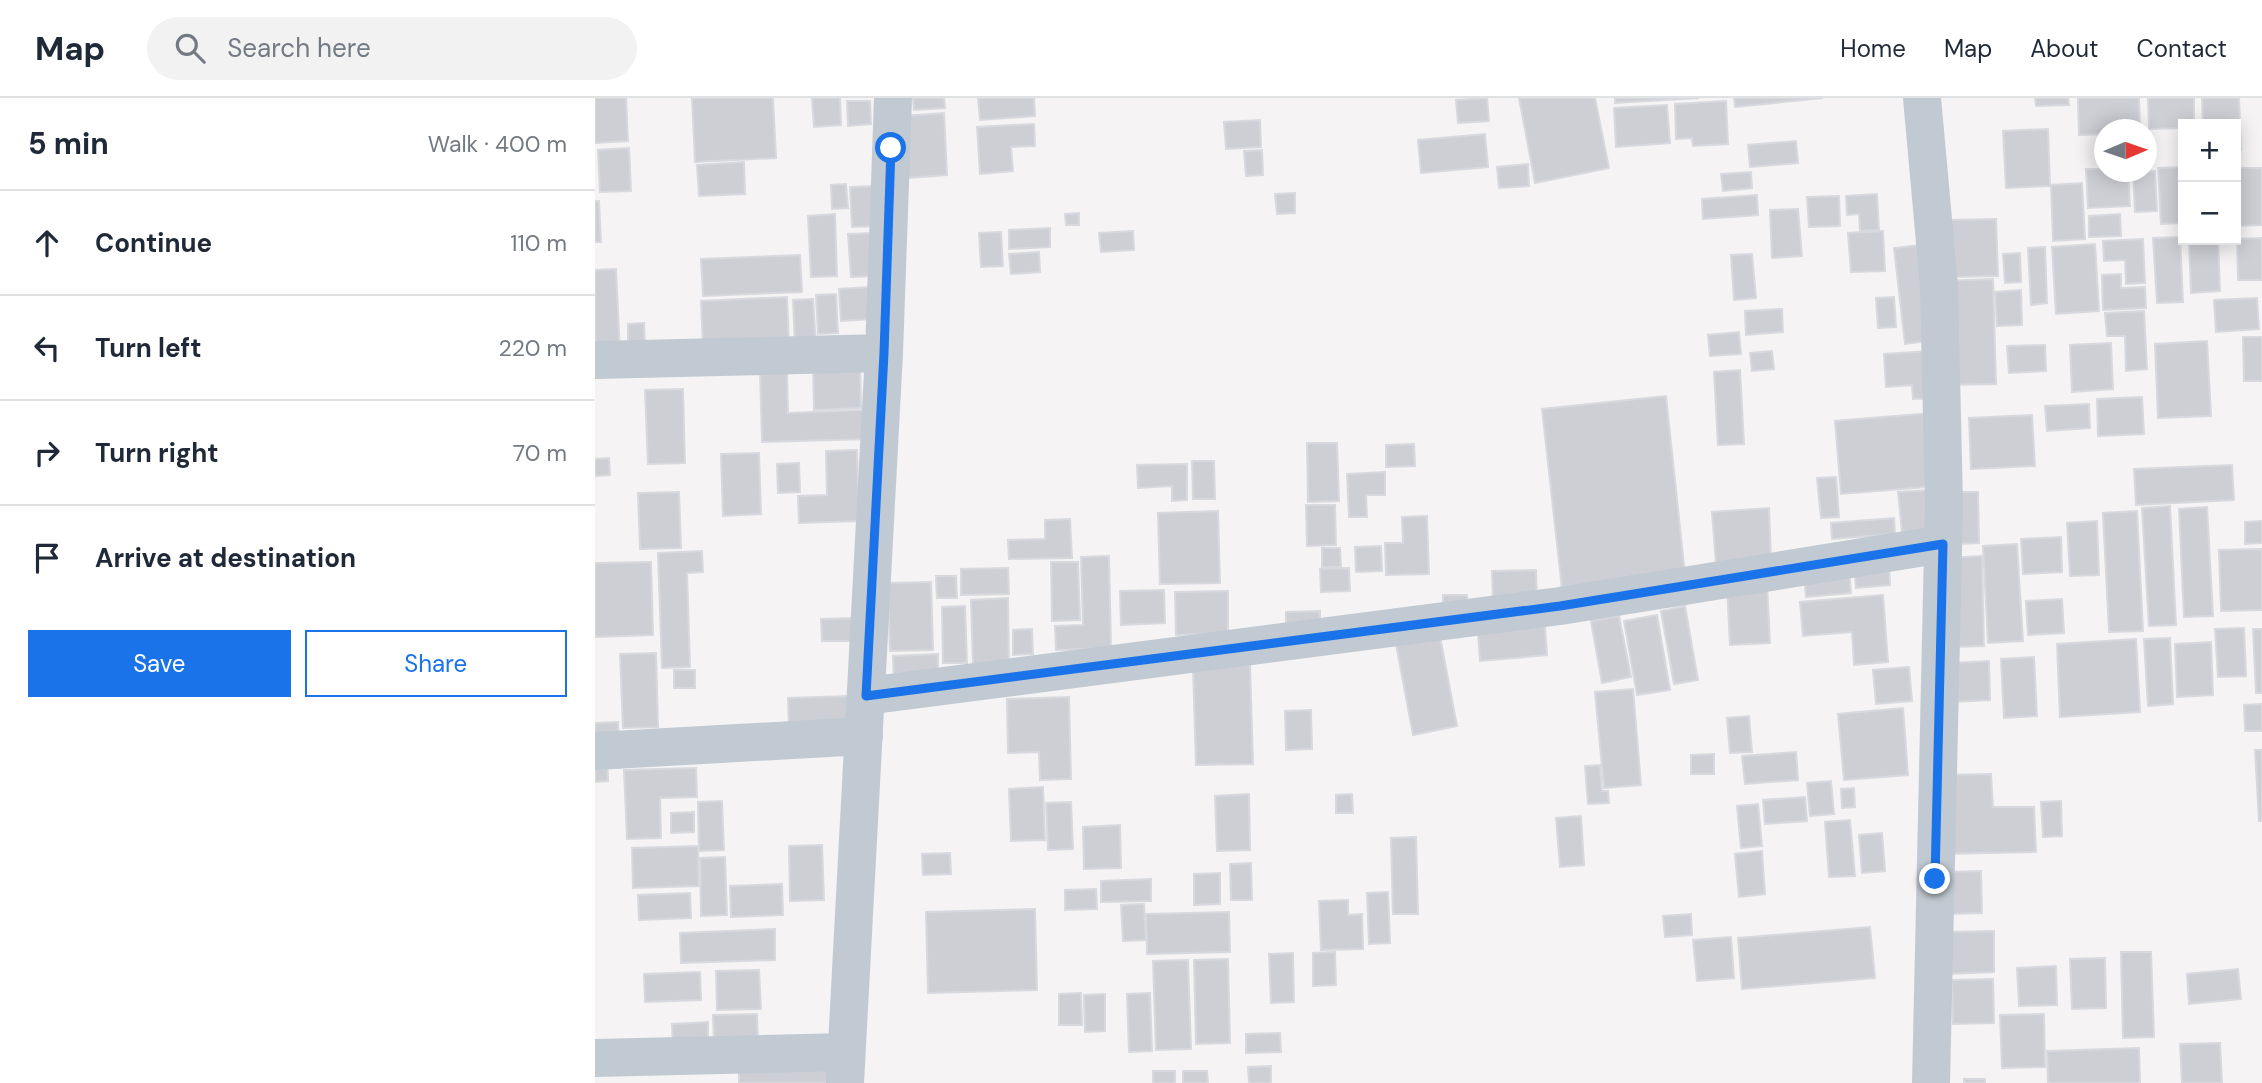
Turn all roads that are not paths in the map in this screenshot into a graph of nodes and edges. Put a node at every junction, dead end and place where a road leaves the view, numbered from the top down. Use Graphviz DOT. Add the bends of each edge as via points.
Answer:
graph roads {
  1 [pos="893,98"];
  2 [pos="1922,98"];
  3 [pos="884,353"];
  4 [pos="595,360"];
  5 [pos="1943,544"];
  6 [pos="866,696"];
  7 [pos="864,736"];
  8 [pos="595,751"];
  9 [pos="595,1058"];
  10 [pos="845,1067"];
  11 [pos="1931,1083"];
  1 -- 3 [label="street"];
  2 -- 5 [label="street" via="1939,286"];
  3 -- 4 [label="street"];
  3 -- 6 [label="street"];
  5 -- 6 [label="street" via="1560,606"];
  5 -- 11 [label="street"];
  6 -- 7 [label="street"];
  7 -- 8 [label="street"];
  7 -- 10 [label="street"];
  9 -- 10 [label="street"];
}
